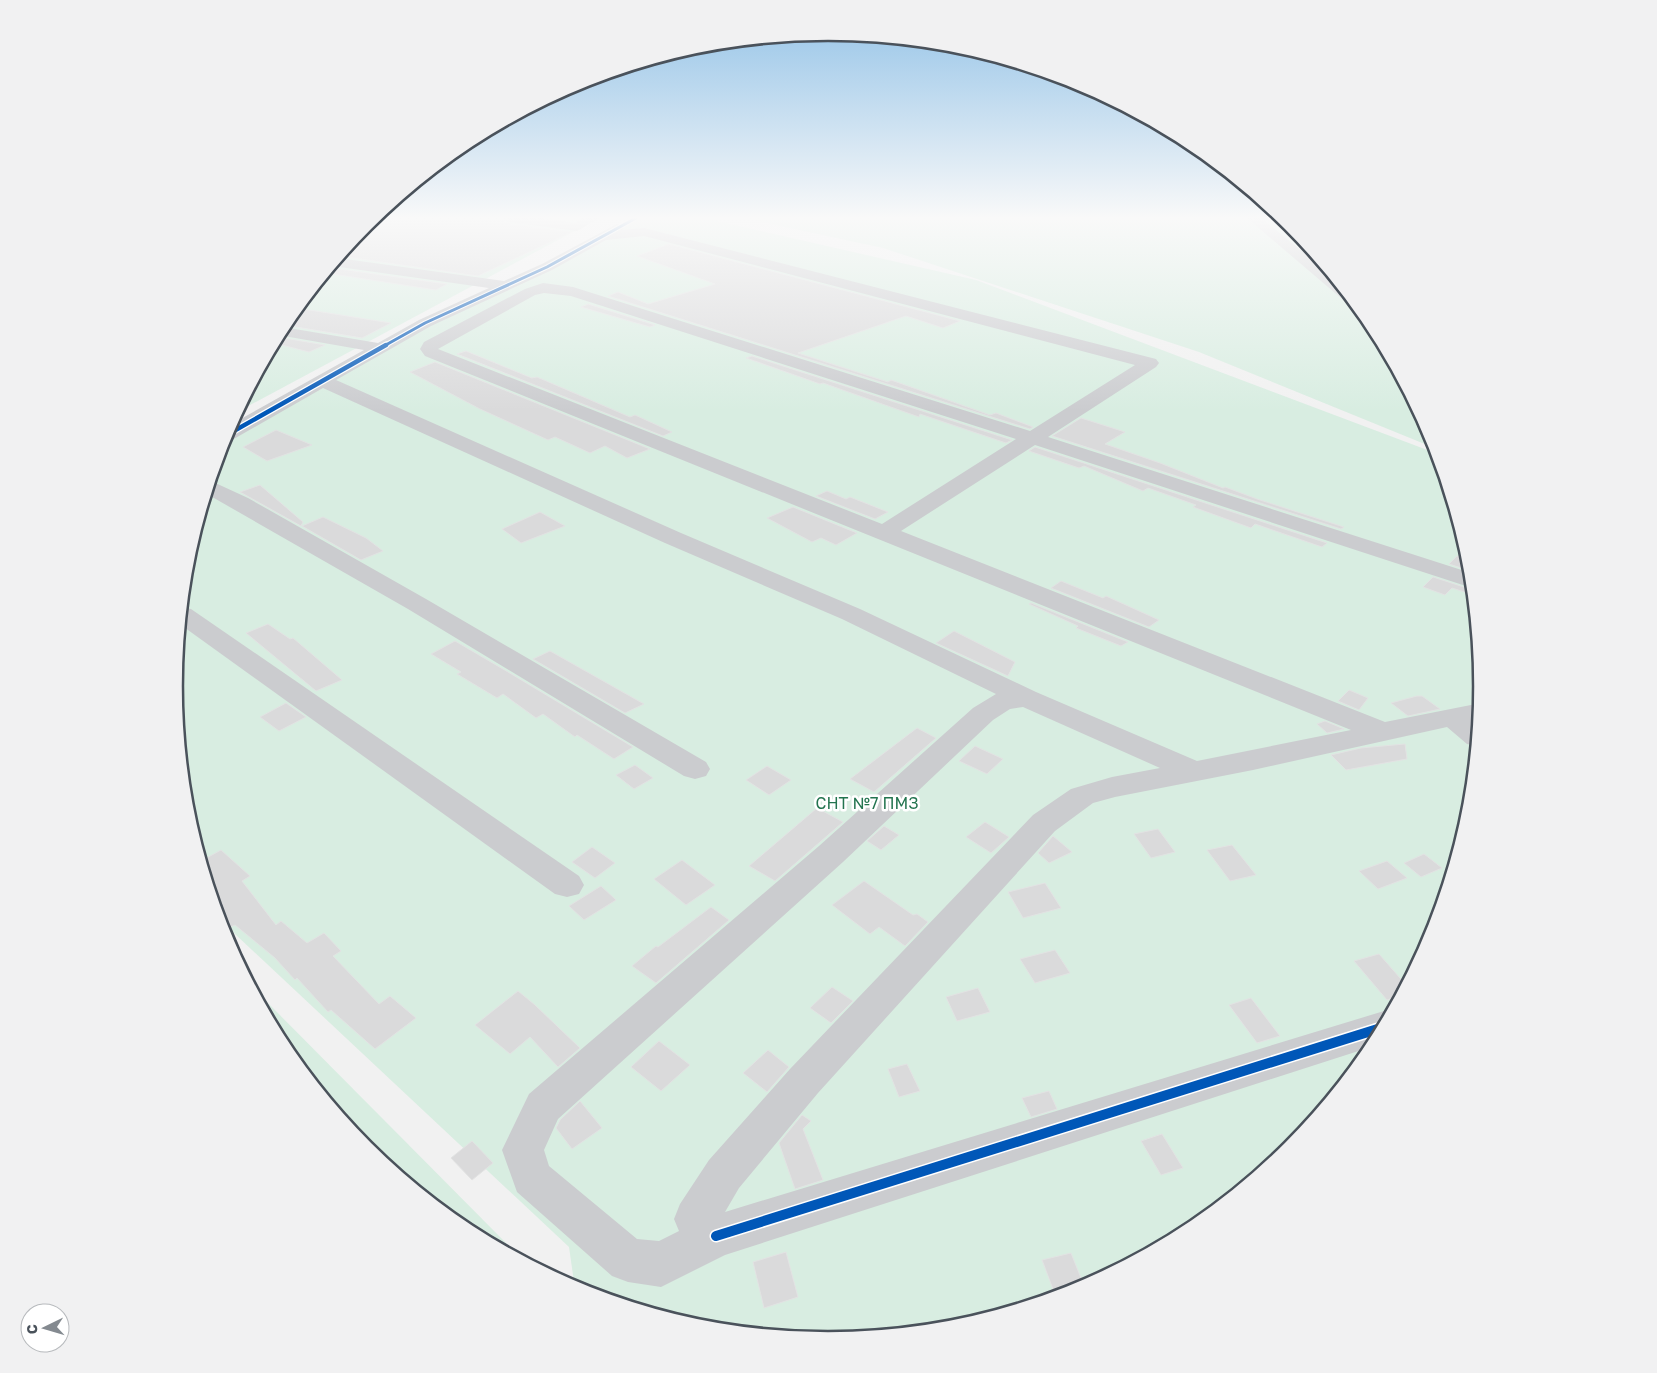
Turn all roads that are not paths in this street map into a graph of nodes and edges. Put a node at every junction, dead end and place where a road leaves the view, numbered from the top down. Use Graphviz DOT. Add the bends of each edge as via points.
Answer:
graph roads {
  1 [pos="478,282"];
  2 [pos="514,282"];
  3 [pos="836,282"];
  4 [pos="506,286"];
  5 [pos="289,333"];
  6 [pos="380,348"];
  7 [pos="324,382"];
  8 [pos="248,405"];
  9 [pos="271,408"];
  10 [pos="238,428"];
  11 [pos="1032,439"];
  12 [pos="214,490"];
  13 [pos="885,532"];
  14 [pos="1464,578"];
  15 [pos="187,618"];
  16 [pos="1026,698"];
  17 [pos="1470,722"];
  18 [pos="1383,732"];
  19 [pos="695,769"];
  20 [pos="1194,771"];
  21 [pos="567,884"];
  22 [pos="1374,1030"];
  23 [pos="716,1236"];
  1 -- 4 [label="street"];
  2 -- 4 [label="street"];
  3 -- 11 [label="street" via="1150,364"];
  4 -- 6 [label="street" via="425,323"];
  5 -- 6 [label="street"];
  6 -- 9 [label="street"];
  7 -- 16 [label="street" via="851,614"];
  8 -- 9 [label="street"];
  9 -- 10 [label="street"];
  11 -- 13 [label="street"];
  11 -- 13 [label="street" via="560,289 543,288 530,292 428,349"];
  11 -- 14 [label="street" via="1205,492"];
  12 -- 19 [label="street" via="418,604"];
  13 -- 18 [label="street"];
  15 -- 21 [label="street"];
  16 -- 20 [label="street"];
  16 -- 23 [label="street" via="1002,701 983,714 831,854 543,1106 522,1150 532,1178 628,1260 661,1264"];
  17 -- 18 [label="street"];
  18 -- 20 [label="street"];
  20 -- 23 [label="street" via="1082,796 1044,823 804,1081 724,1174 696,1218 704,1233"];
  22 -- 23 [label="street"];
}
